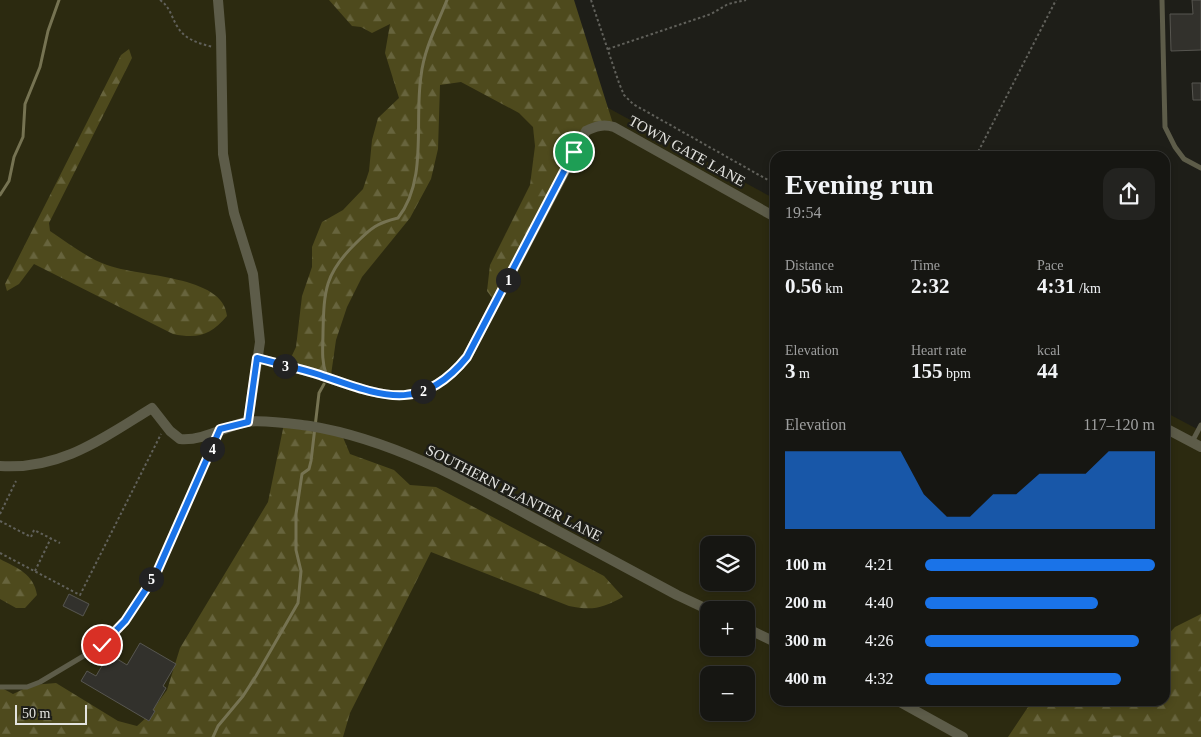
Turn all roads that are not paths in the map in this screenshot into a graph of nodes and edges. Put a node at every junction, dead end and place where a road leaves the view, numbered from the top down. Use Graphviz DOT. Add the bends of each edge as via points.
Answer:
graph roads {
  1 [pos="218,0"];
  2 [pos="1162,0"];
  3 [pos="1201,168"];
  4 [pos="770,214"];
  5 [pos="257,358"];
  6 [pos="248,422"];
  7 [pos="1201,425"];
  8 [pos="220,429"];
  9 [pos="1170,431"];
  10 [pos="1197,445"];
  11 [pos="0,466"];
  12 [pos="700,605"];
  13 [pos="755,632"];
  14 [pos="770,640"];
  15 [pos="0,687"];
  16 [pos="907,706"];
  17 [pos="963,737"];
  1 -- 5 [label="street" via="223,154 234,213 253,274 260,342"];
  2 -- 3 [label="lane" via="1166,127 1184,159"];
  4 -- 5 [label="street, TOWN GATE LANE" via="614,127 596,126 586,131 467,357 452,376 433,388 394,396 376,394 302,369"];
  5 -- 6 [label="street"];
  6 -- 8 [label="street, SOUTHERN PLANTER LANE"];
  6 -- 12 [label="street, SOUTHERN PLANTER LANE" via="314,427 404,453 475,486"];
  7 -- 10 [label="lane"];
  8 -- 11 [label="street, SOUTHERN PLANTER LANE" via="197,439 180,440 152,408 83,450 44,464"];
  8 -- 15 [label="lane" via="156,574 125,621 102,645 40,682 27,687"];
  9 -- 10 [label="street"];
  13 -- 14 [label="street"];
  16 -- 17 [label="street"];
}
